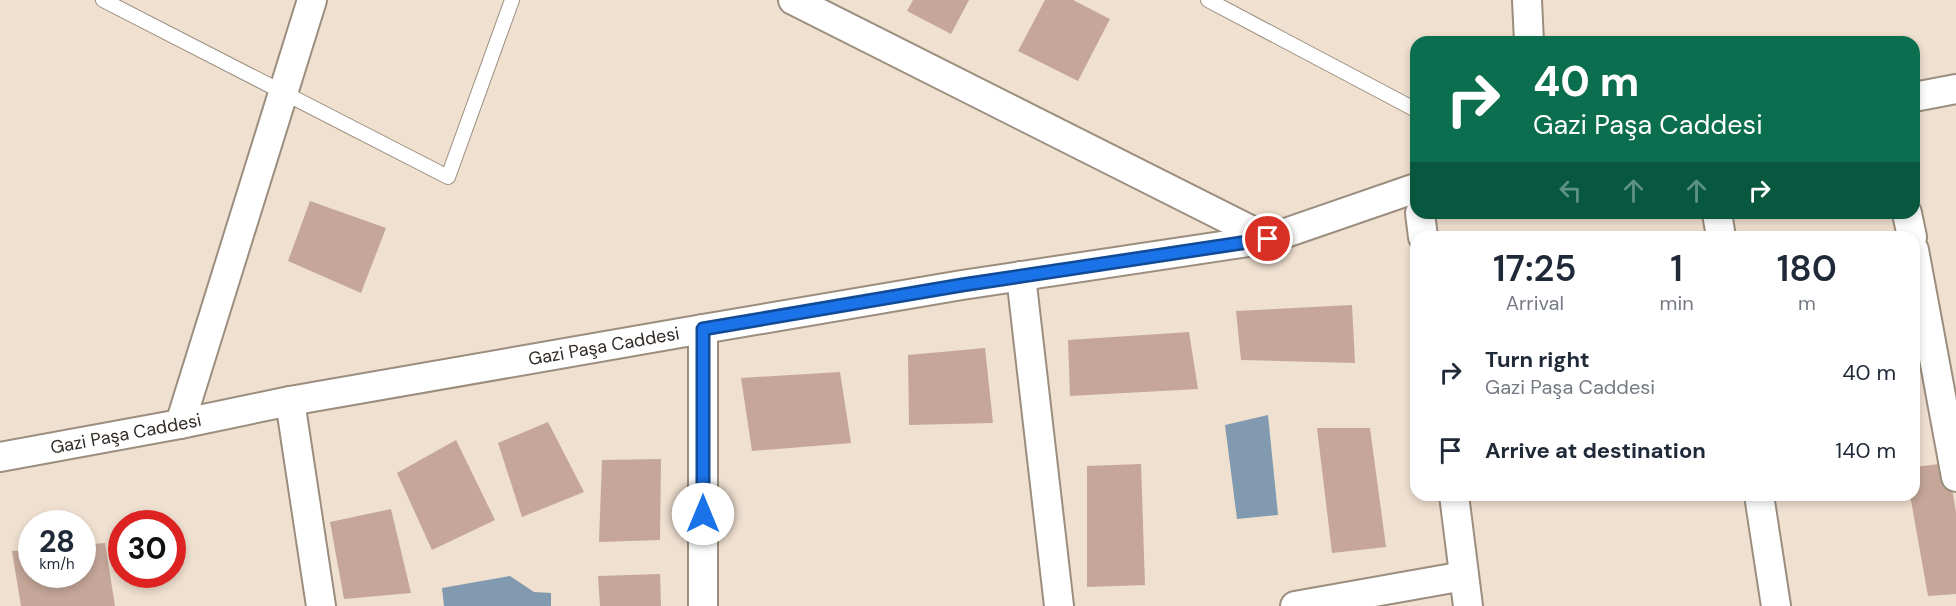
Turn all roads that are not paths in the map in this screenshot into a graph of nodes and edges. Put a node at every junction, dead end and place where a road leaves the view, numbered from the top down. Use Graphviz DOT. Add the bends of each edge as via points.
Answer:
graph roads {
  1 [pos="103,0"];
  2 [pos="312,0"];
  3 [pos="512,0"];
  4 [pos="793,0"];
  5 [pos="1208,0"];
  6 [pos="1527,0"];
  7 [pos="1529,36"];
  8 [pos="1956,89"];
  9 [pos="283,93"];
  10 [pos="1920,96"];
  11 [pos="1410,107"];
  12 [pos="1410,190"];
  13 [pos="1268,239"];
  14 [pos="1021,276"];
  15 [pos="1920,282"];
  16 [pos="703,329"];
  17 [pos="290,401"];
  18 [pos="180,424"];
  19 [pos="0,458"];
  20 [pos="1956,477"];
  21 [pos="1455,501"];
  22 [pos="1760,501"];
  23 [pos="1464,576"];
  24 [pos="321,606"];
  25 [pos="703,606"];
  26 [pos="1059,606"];
  27 [pos="1295,606"];
  28 [pos="1468,606"];
  29 [pos="1776,606"];
  1 -- 9 [label="lane"];
  2 -- 9 [label="street"];
  3 -- 9 [label="lane" via="448,177"];
  4 -- 13 [label="street"];
  5 -- 11 [label="lane"];
  6 -- 7 [label="street"];
  8 -- 10 [label="street"];
  9 -- 18 [label="street"];
  12 -- 13 [label="street, Gazi Paşa Caddesi"];
  13 -- 14 [label="street, Gazi Paşa Caddesi"];
  14 -- 16 [label="street, Gazi Paşa Caddesi"];
  14 -- 26 [label="street"];
  15 -- 20 [label="street"];
  16 -- 17 [label="street, Gazi Paşa Caddesi"];
  16 -- 25 [label="street"];
  17 -- 18 [label="street, Gazi Paşa Caddesi"];
  17 -- 24 [label="street"];
  18 -- 19 [label="street, Gazi Paşa Caddesi"];
  21 -- 23 [label="street"];
  22 -- 29 [label="street"];
  23 -- 27 [label="street"];
  23 -- 28 [label="street"];
}
